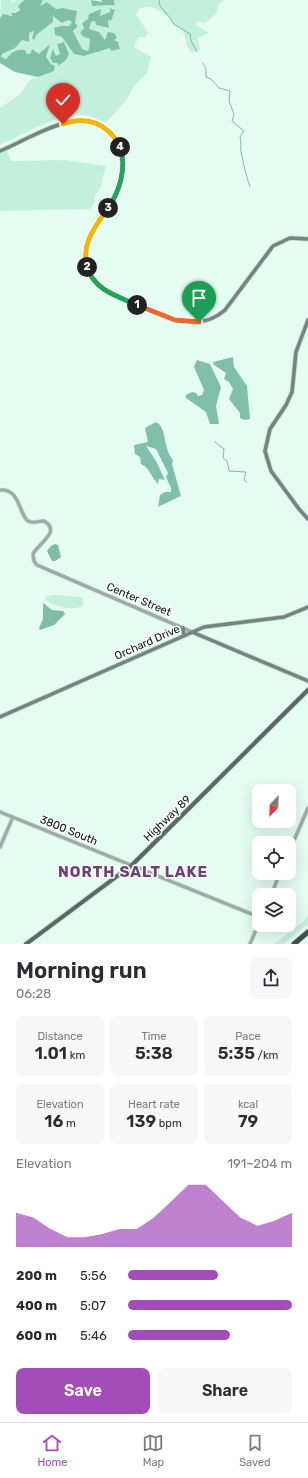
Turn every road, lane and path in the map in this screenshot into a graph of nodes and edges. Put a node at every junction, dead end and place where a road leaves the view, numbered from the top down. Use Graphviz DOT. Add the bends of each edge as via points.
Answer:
graph roads {
  1 [pos="0,151"];
  2 [pos="308,239"];
  3 [pos="308,320"];
  4 [pos="0,490"];
  5 [pos="308,519"];
  6 [pos="308,607"];
  7 [pos="183,628"];
  8 [pos="192,632"];
  9 [pos="184,636"];
  10 [pos="308,681"];
  11 [pos="308,690"];
  12 [pos="0,717"];
  13 [pos="308,808"];
  14 [pos="0,812"];
  15 [pos="13,817"];
  16 [pos="296,836"];
  17 [pos="0,847"];
  18 [pos="132,865"];
  19 [pos="252,914"];
  20 [pos="255,932"];
  21 [pos="308,932"];
  22 [pos="26,944"];
  23 [pos="250,944"];
  24 [pos="294,944"];
  1 -- 2 [label="main road" via="72,121 93,122 110,131 120,149 122,168 116,196 92,231 87,243 85,257 88,271 94,281 106,291 175,320 199,322 220,314 273,246 290,238"];
  3 -- 5 [label="main road" via="297,348 291,396 270,429 265,451 271,471"];
  4 -- 7 [label="street, Center Street" via="7,491 17,499 28,520 44,521 50,526 49,536 35,550 33,558 39,566"];
  6 -- 8 [label="main road, Orchard Drive" via="284,617 214,625"];
  7 -- 8 [label="street, Center Street"];
  7 -- 9 [label="main road"];
  8 -- 9 [label="main road, Orchard Drive"];
  8 -- 10 [label="main road, Center Street"];
  9 -- 12 [label="main road, Orchard Drive"];
  11 -- 18 [label="main road, Highway 89"];
  13 -- 16 [label="street"];
  14 -- 15 [label="street, 3800 South"];
  15 -- 17 [label="street"];
  15 -- 18 [label="street, 3800 South"];
  18 -- 19 [label="street, 3800 South"];
  18 -- 22 [label="main road, Highway 89"];
  20 -- 23 [label="street"];
  21 -- 24 [label="highway"];
}
